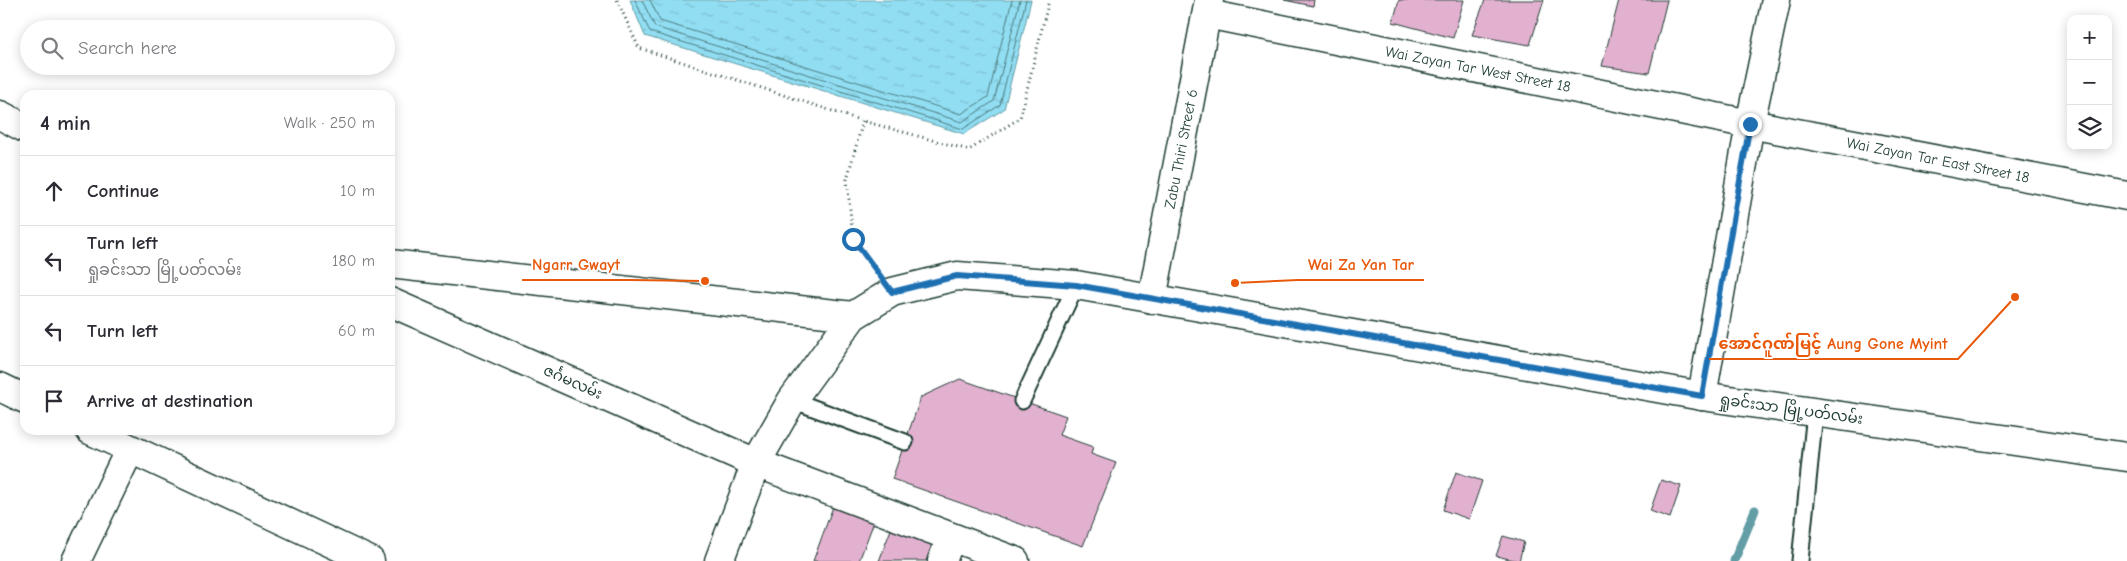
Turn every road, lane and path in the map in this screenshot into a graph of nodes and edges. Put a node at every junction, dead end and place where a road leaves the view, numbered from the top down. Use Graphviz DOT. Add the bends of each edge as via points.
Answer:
graph roads {
  1 [pos="617,0"];
  2 [pos="1049,0"];
  3 [pos="1776,0"];
  4 [pos="1208,7"];
  5 [pos="0,115"];
  6 [pos="863,121"];
  7 [pos="1750,124"];
  8 [pos="20,125"];
  9 [pos="2127,196"];
  10 [pos="395,265"];
  11 [pos="1076,285"];
  12 [pos="892,292"];
  13 [pos="1152,299"];
  14 [pos="395,304"];
  15 [pos="853,316"];
  16 [pos="0,387"];
  17 [pos="1702,396"];
  18 [pos="20,397"];
  19 [pos="792,400"];
  20 [pos="1022,400"];
  21 [pos="1815,412"];
  22 [pos="101,435"];
  23 [pos="905,442"];
  24 [pos="130,449"];
  25 [pos="2127,457"];
  26 [pos="756,463"];
  27 [pos="946,549"];
  28 [pos="341,555"];
  29 [pos="76,561"];
  30 [pos="370,561"];
  31 [pos="719,561"];
  32 [pos="1015,561"];
  33 [pos="1800,561"];
  1 -- 6 [label="path" via="639,48"];
  2 -- 6 [label="path" via="1020,118 969,150"];
  3 -- 7 [label="street"];
  4 -- 7 [label="street, Wai Zayan Tar West Street 18"];
  4 -- 13 [label="street, Zabu Thiri Street 6"];
  5 -- 8 [label="street"];
  6 -- 12 [label="path" via="847,180 853,239"];
  7 -- 9 [label="street, Wai Zayan Tar East Street 18"];
  7 -- 17 [label="street"];
  10 -- 15 [label="street"];
  11 -- 12 [label="street, ရှုခင်းသာ မြို့ပတ်လမ်း" via="957,276"];
  11 -- 13 [label="street, ရှုခင်းသာ မြို့ပတ်လမ်း"];
  11 -- 20 [label="lane"];
  12 -- 15 [label="street, ရှုခင်းသာ မြို့ပတ်လမ်း"];
  13 -- 17 [label="street, ရှုခင်းသာ မြို့ပတ်လမ်း"];
  14 -- 26 [label="street, ဇင်္ဂမလမ်း"];
  15 -- 19 [label="street, ရှုခင်းသာ မြို့ပတ်လမ်း"];
  16 -- 18 [label="street"];
  17 -- 21 [label="street, ရှုခင်းသာ မြို့ပတ်လမ်း"];
  19 -- 23 [label="lane"];
  19 -- 26 [label="street, ရှုခင်းသာ မြို့ပတ်လမ်း"];
  21 -- 25 [label="street, ရှုခင်းသာ မြို့ပတ်လမ်း"];
  21 -- 33 [label="lane"];
  22 -- 24 [label="street"];
  24 -- 28 [label="street"];
  24 -- 29 [label="street"];
  26 -- 27 [label="street, ဇင်္ဂမလမ်း"];
  26 -- 31 [label="street, ရှုခင်းသာ မြို့ပတ်လမ်း"];
  27 -- 32 [label="street, ဇင်္ဂမလမ်း"];
  28 -- 30 [label="street"];
}
